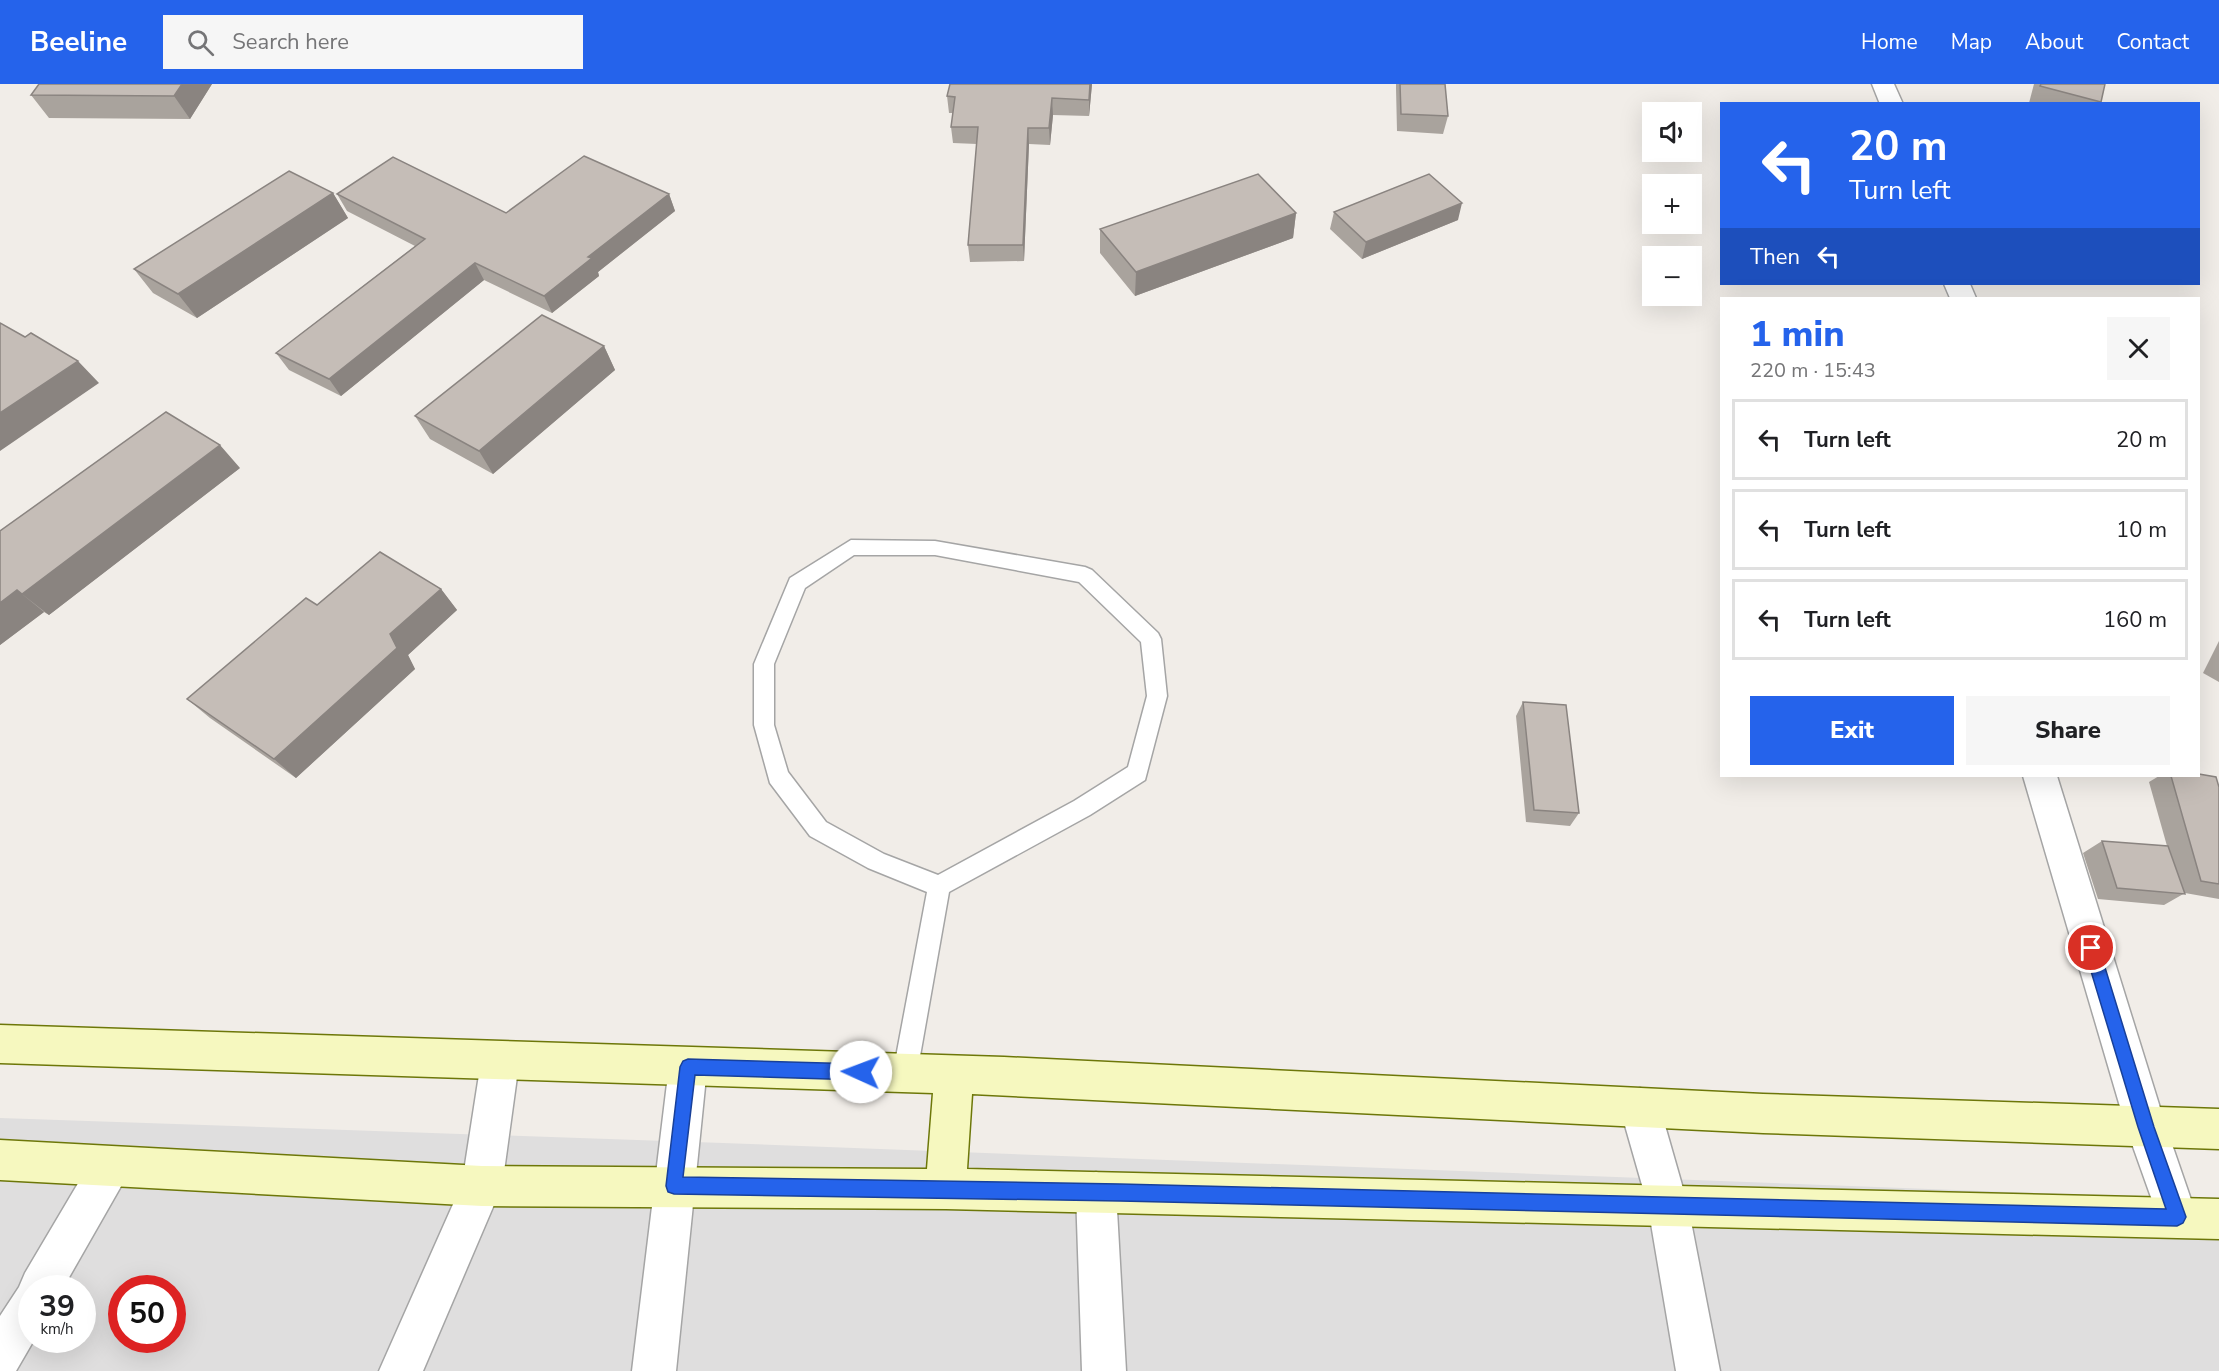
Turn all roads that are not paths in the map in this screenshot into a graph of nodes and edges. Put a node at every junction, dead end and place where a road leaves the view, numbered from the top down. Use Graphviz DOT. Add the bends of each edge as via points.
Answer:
graph roads {
  1 [pos="1883,84"];
  2 [pos="1891,102"];
  3 [pos="2040,777"];
  4 [pos="939,886"];
  5 [pos="0,1044"];
  6 [pos="500,1062"];
  7 [pos="688,1067"];
  8 [pos="905,1073"];
  9 [pos="954,1075"];
  10 [pos="1640,1108"];
  11 [pos="2146,1127"];
  12 [pos="2219,1128"];
  13 [pos="0,1160"];
  14 [pos="110,1167"];
  15 [pos="482,1186"];
  16 [pos="674,1186"];
  17 [pos="946,1189"];
  18 [pos="1096,1192"];
  19 [pos="1668,1206"];
  20 [pos="2177,1217"];
  21 [pos="2219,1219"];
  22 [pos="48,1275"];
  23 [pos="18,1327"];
  24 [pos="0,1357"];
  25 [pos="401,1371"];
  26 [pos="654,1371"];
  27 [pos="1104,1371"];
  28 [pos="1698,1371"];
  1 -- 2 [label="street"];
  3 -- 11 [label="street"];
  4 -- 4 [label="lane" via="876,861 818,829 777,776 764,725 764,664 797,583 850,547 935,548 1085,575 1151,639 1156,696 1137,773 1082,808"];
  4 -- 8 [label="lane"];
  5 -- 6 [label="main road"];
  6 -- 7 [label="main road"];
  6 -- 15 [label="street"];
  7 -- 8 [label="main road"];
  7 -- 16 [label="street"];
  8 -- 9 [label="main road"];
  9 -- 10 [label="main road"];
  9 -- 17 [label="main road"];
  10 -- 11 [label="main road"];
  10 -- 19 [label="street"];
  11 -- 12 [label="main road"];
  11 -- 20 [label="street"];
  13 -- 14 [label="main road"];
  14 -- 15 [label="main road"];
  14 -- 22 [label="street"];
  15 -- 16 [label="main road"];
  15 -- 25 [label="street"];
  16 -- 17 [label="main road"];
  16 -- 26 [label="street"];
  17 -- 18 [label="main road"];
  18 -- 19 [label="main road"];
  18 -- 27 [label="street"];
  19 -- 20 [label="main road"];
  19 -- 28 [label="street"];
  20 -- 21 [label="main road"];
  23 -- 24 [label="street"];
}
